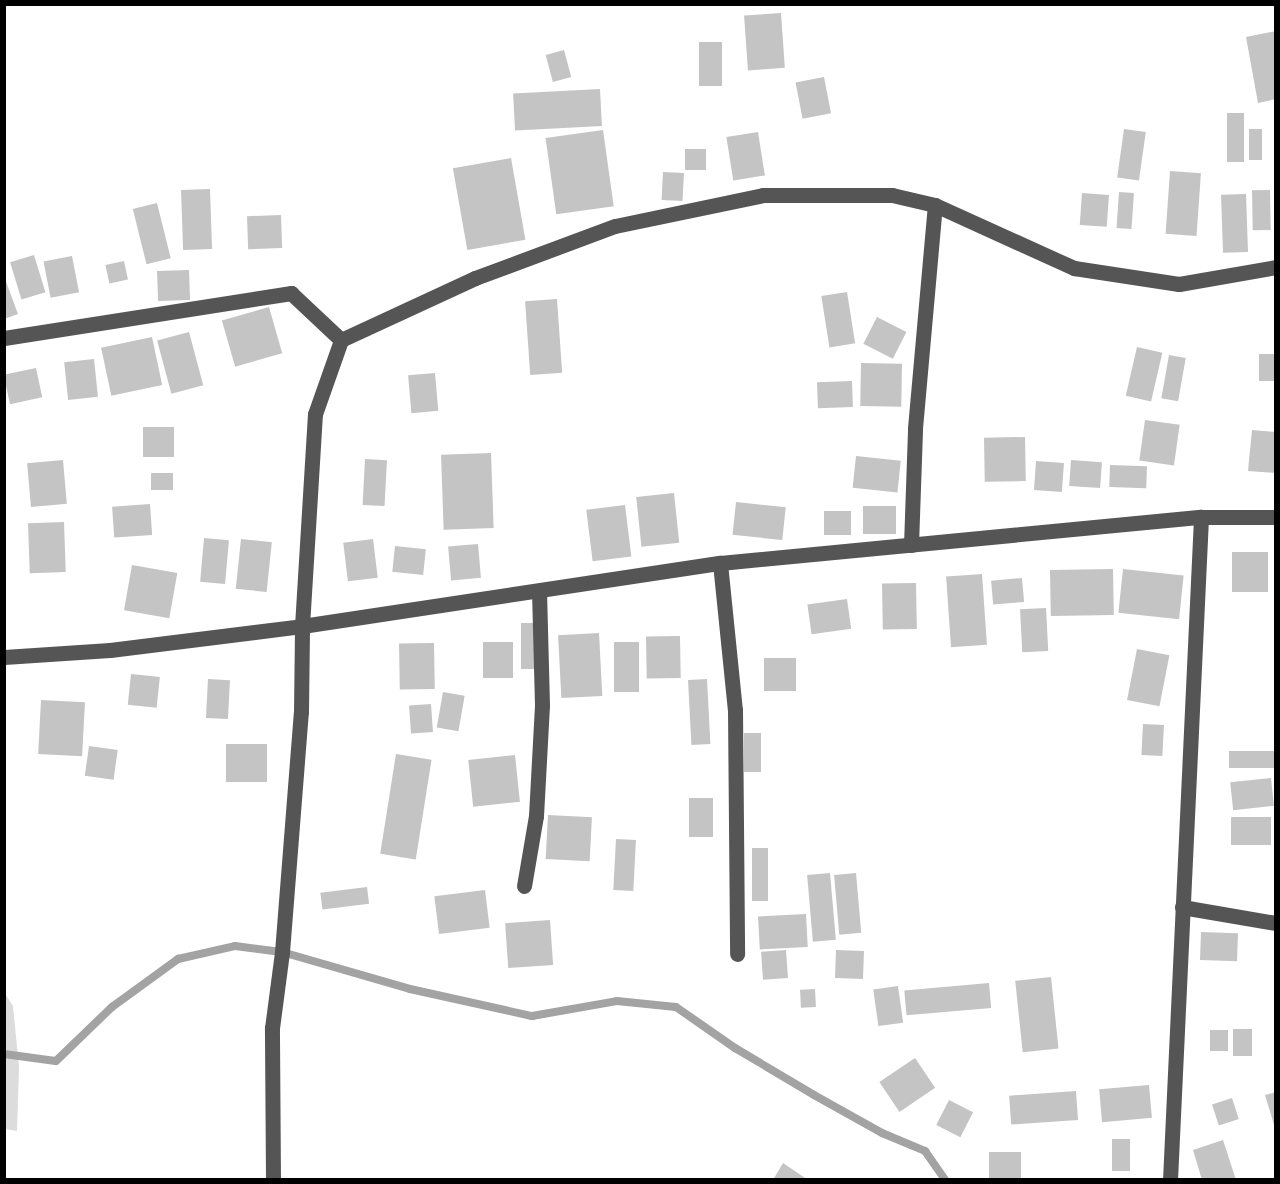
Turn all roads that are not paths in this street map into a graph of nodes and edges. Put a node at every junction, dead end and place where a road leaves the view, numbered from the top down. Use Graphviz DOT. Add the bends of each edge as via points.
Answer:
graph roads {
  1 [pos="935,205"];
  2 [pos="1275,267"];
  3 [pos="4,338"];
  4 [pos="341,340"];
  5 [pos="1201,517"];
  6 [pos="1275,517"];
  7 [pos="911,545"];
  8 [pos="720,563"];
  9 [pos="539,592"];
  10 [pos="302,626"];
  11 [pos="4,657"];
  12 [pos="524,886"];
  13 [pos="1182,907"];
  14 [pos="1275,923"];
  15 [pos="737,954"];
  16 [pos="273,1179"];
  17 [pos="1170,1179"];
  1 -- 2 [label="street" via="1074,268 1179,284"];
  1 -- 4 [label="street" via="892,195 763,195 615,226 475,278"];
  1 -- 7 [label="street" via="915,428"];
  3 -- 4 [label="street" via="291,293"];
  4 -- 10 [label="street" via="315,414"];
  5 -- 6 [label="street"];
  5 -- 7 [label="street"];
  5 -- 13 [label="street"];
  7 -- 8 [label="street"];
  8 -- 9 [label="street"];
  8 -- 15 [label="street" via="735,711"];
  9 -- 10 [label="street"];
  9 -- 12 [label="street" via="542,705 536,816"];
  10 -- 11 [label="street" via="110,650"];
  10 -- 16 [label="street" via="301,712 282,952 272,1028"];
  13 -- 14 [label="street"];
  13 -- 17 [label="street"];
}
